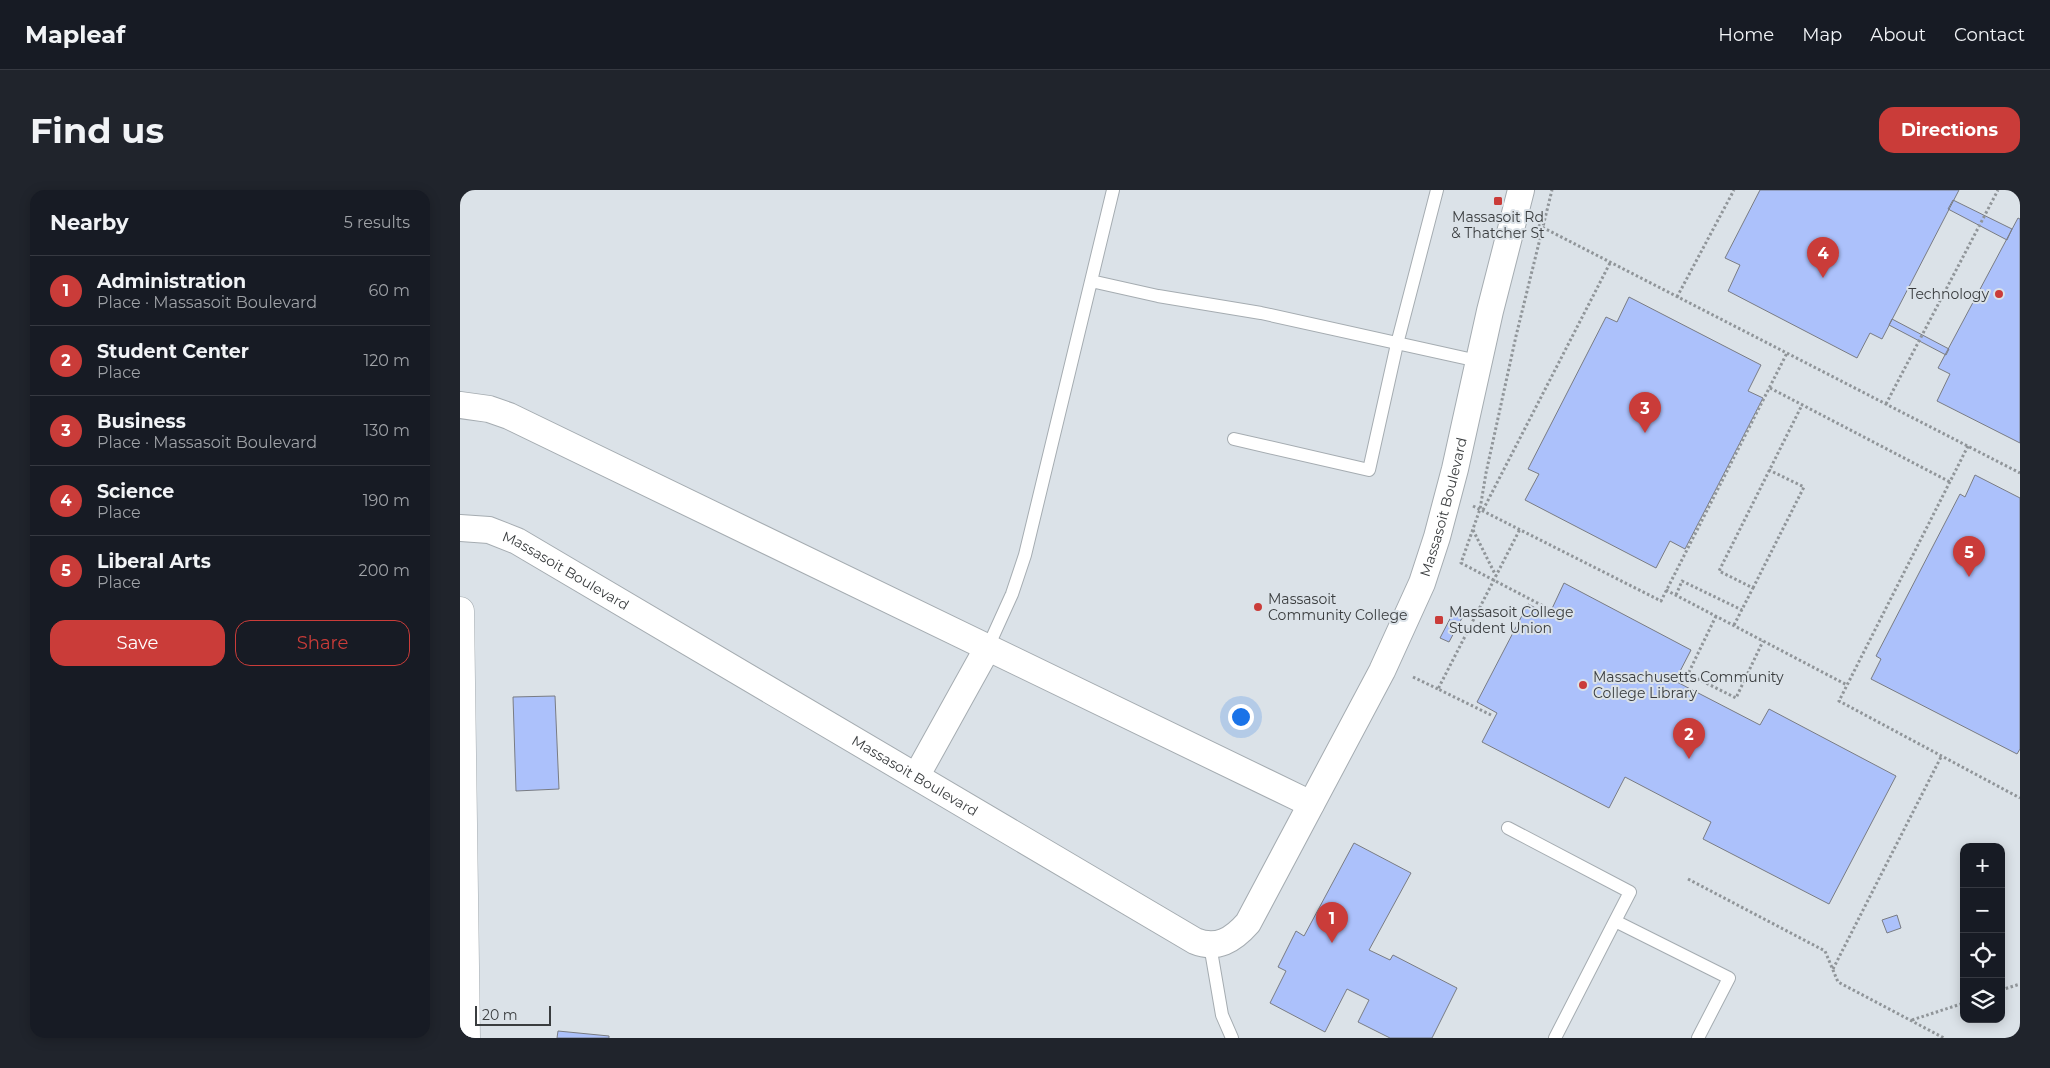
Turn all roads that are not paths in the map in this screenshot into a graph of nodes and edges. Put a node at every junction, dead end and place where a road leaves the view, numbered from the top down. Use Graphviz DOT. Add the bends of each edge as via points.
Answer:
graph roads {
  1 [pos="1114,190"];
  2 [pos="1437,190"];
  3 [pos="1521,190"];
  4 [pos="1091,281"];
  5 [pos="1397,344"];
  6 [pos="1478,361"];
  7 [pos="460,405"];
  8 [pos="1234,440"];
  9 [pos="460,528"];
  10 [pos="460,610"];
  11 [pos="988,647"];
  12 [pos="917,775"];
  13 [pos="1311,804"];
  14 [pos="1508,828"];
  15 [pos="1615,921"];
  16 [pos="1210,945"];
  17 [pos="466,1038"];
  18 [pos="1232,1038"];
  19 [pos="1554,1038"];
  20 [pos="1698,1038"];
  1 -- 4 [label="lane"];
  2 -- 5 [label="lane"];
  3 -- 6 [label="street, Massasoit Boulevard"];
  4 -- 5 [label="lane" via="1261,313"];
  4 -- 11 [label="lane" via="1025,555"];
  5 -- 6 [label="lane"];
  5 -- 8 [label="lane" via="1369,470"];
  6 -- 13 [label="street, Massasoit Boulevard" via="1432,553 1396,641"];
  7 -- 11 [label="street" via="509,416"];
  9 -- 12 [label="street, Massasoit Boulevard" via="489,530 517,541"];
  10 -- 17 [label="street"];
  11 -- 12 [label="street"];
  11 -- 13 [label="street"];
  12 -- 16 [label="street, Massasoit Boulevard" via="1195,941"];
  13 -- 16 [label="street, Massasoit Boulevard" via="1248,923 1234,938"];
  14 -- 15 [label="lane" via="1630,892"];
  15 -- 19 [label="lane"];
  15 -- 20 [label="lane" via="1729,978"];
  16 -- 18 [label="lane" via="1215,986"];
}
